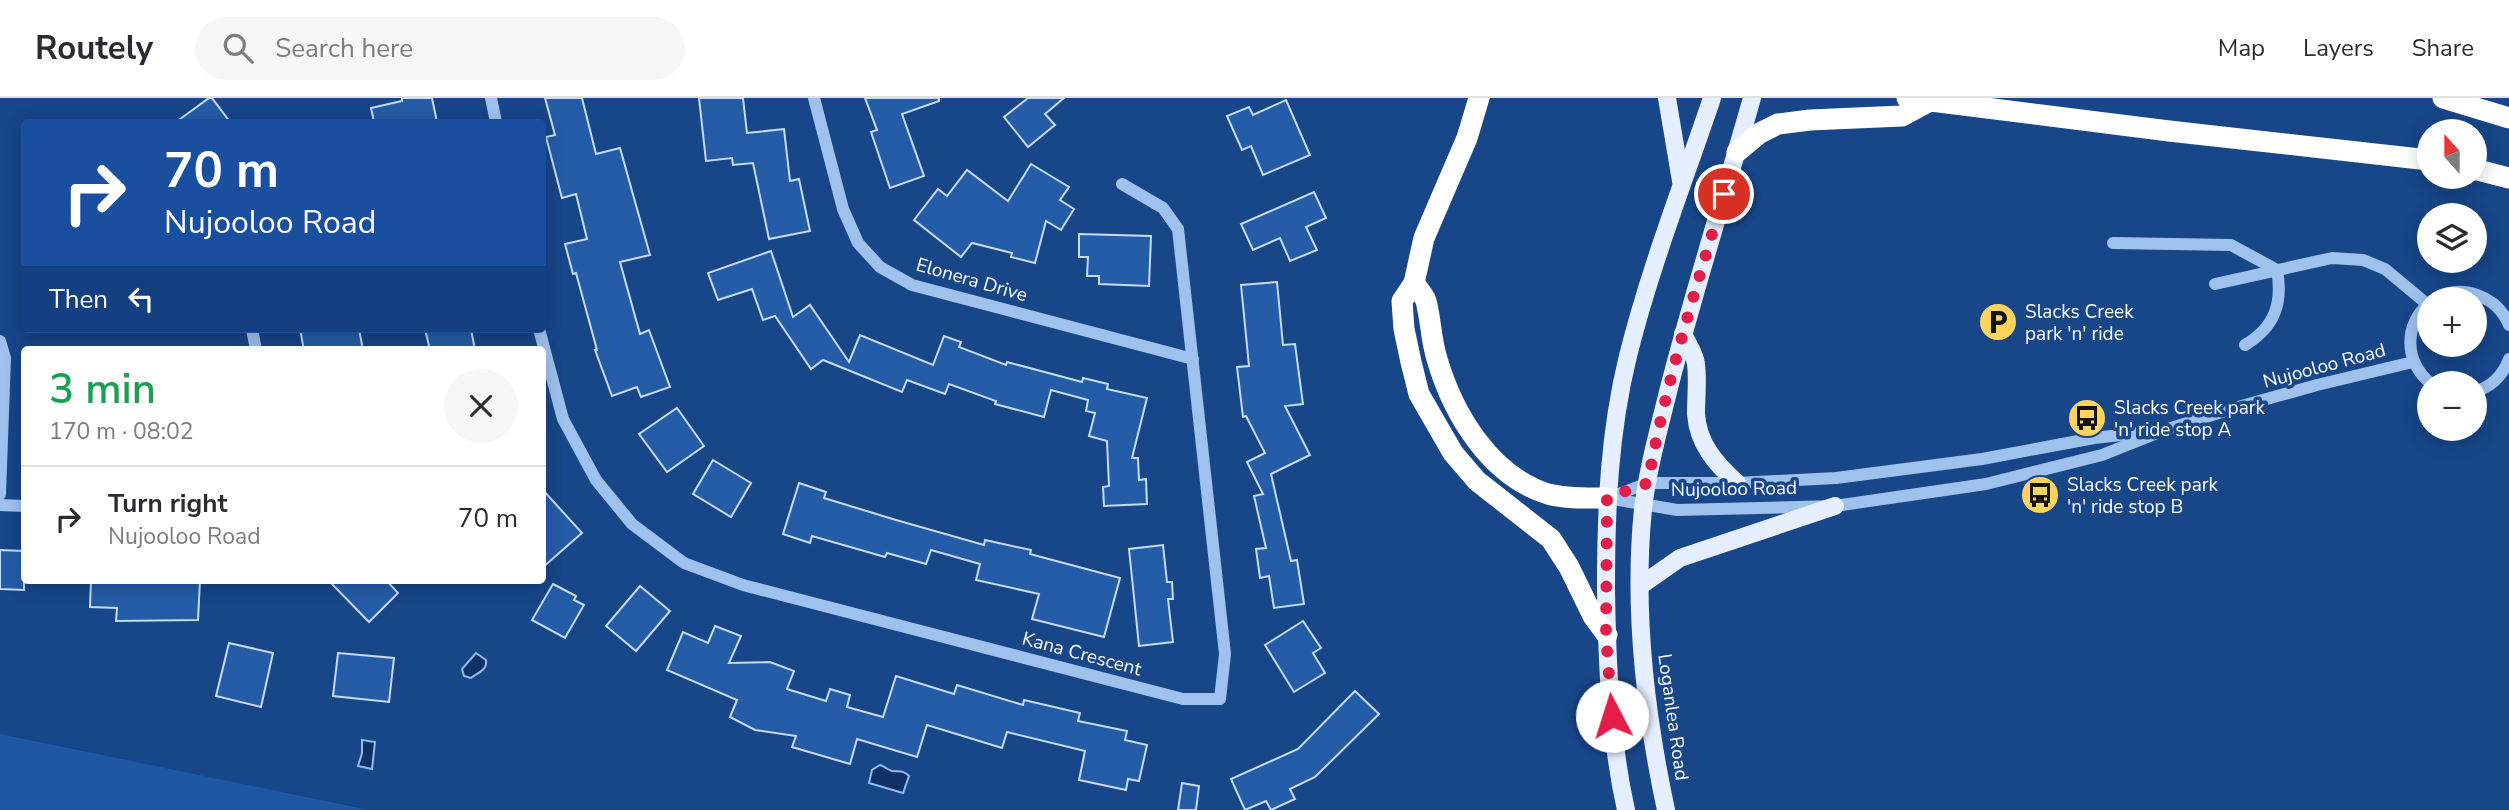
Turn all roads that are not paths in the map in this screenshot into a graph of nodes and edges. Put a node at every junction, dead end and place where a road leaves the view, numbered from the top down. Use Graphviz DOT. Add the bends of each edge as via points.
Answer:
graph roads {
  1 [pos="491,98"];
  2 [pos="814,98"];
  3 [pos="1479,98"];
  4 [pos="1667,98"];
  5 [pos="1712,98"];
  6 [pos="1752,98"];
  7 [pos="2443,98"];
  8 [pos="1918,100"];
  9 [pos="2509,118"];
  10 [pos="495,119"];
  11 [pos="1737,152"];
  12 [pos="2417,159"];
  13 [pos="2487,172"];
  14 [pos="2509,178"];
  15 [pos="1122,184"];
  16 [pos="1681,184"];
  17 [pos="2113,243"];
  18 [pos="2277,270"];
  19 [pos="1414,284"];
  20 [pos="2215,284"];
  21 [pos="2417,292"];
  22 [pos="2487,298"];
  23 [pos="2417,316"];
  24 [pos="2509,325"];
  25 [pos="1683,334"];
  26 [pos="0,341"];
  27 [pos="2245,345"];
  28 [pos="1193,359"];
  29 [pos="2509,359"];
  30 [pos="2413,362"];
  31 [pos="546,363"];
  32 [pos="2418,371"];
  33 [pos="2487,385"];
  34 [pos="2165,430"];
  35 [pos="1648,483"];
  36 [pos="1737,483"];
  37 [pos="0,494"];
  38 [pos="1607,498"];
  39 [pos="0,505"];
  40 [pos="21,506"];
  41 [pos="1643,506"];
  42 [pos="1835,506"];
  43 [pos="1640,586"];
  44 [pos="1606,635"];
  45 [pos="1626,810"];
  46 [pos="1666,810"];
  1 -- 10 [label="street"];
  2 -- 28 [label="street, Elonera Drive" via="844,209 858,243 880,267 912,285"];
  3 -- 19 [label="highway" via="1424,238"];
  4 -- 16 [label="main road"];
  5 -- 16 [label="main road"];
  6 -- 11 [label="main road, Loganlea Road"];
  7 -- 9 [label="highway"];
  8 -- 11 [label="highway" via="1902,117 1778,124"];
  8 -- 12 [label="highway"];
  11 -- 25 [label="main road, Loganlea Road"];
  13 -- 14 [label="highway"];
  15 -- 28 [label="street, Kana Crescent" via="1163,208 1178,229"];
  16 -- 38 [label="main road" via="1628,357"];
  17 -- 18 [label="street" via="2231,246"];
  18 -- 20 [label="street"];
  18 -- 21 [label="street" via="2332,257 2363,260 2385,269"];
  18 -- 27 [label="street" via="2277,309 2262,335"];
  19 -- 38 [label="highway" via="1425,300 1445,384 1487,452 1540,491"];
  19 -- 44 [label="highway" via="1402,301 1404,329 1419,394 1434,422 1477,481 1551,539"];
  22 -- 24 [label="street"];
  23 -- 30 [label="street" via="2409,346"];
  25 -- 35 [label="main road, Loganlea Road"];
  25 -- 36 [label="main road" via="1696,362 1700,434 1719,467"];
  26 -- 37 [label="street" via="5,358"];
  28 -- 31 [label="street, Kana Crescent" via="1225,654 1220,699 1183,699 743,585 684,563 632,524 596,480 562,419"];
  29 -- 33 [label="street" via="2495,381"];
  30 -- 32 [label="street"];
  30 -- 34 [label="street, Nujooloo Road"];
  34 -- 36 [label="street, Nujooloo Road" via="2094,438 1982,460 1836,478"];
  34 -- 42 [label="street, Nujooloo Road" via="2102,455 1986,484"];
  35 -- 36 [label="street, Nujooloo Road"];
  35 -- 38 [label="street, Nujooloo Road"];
  35 -- 41 [label="main road, Loganlea Road"];
  38 -- 41 [label="street, Nujooloo Road"];
  38 -- 44 [label="main road"];
  39 -- 40 [label="street"];
  41 -- 42 [label="street, Nujooloo Road" via="1678,510"];
  41 -- 43 [label="main road, Loganlea Road"];
  42 -- 43 [label="main road" via="1680,558"];
  43 -- 46 [label="main road, Loganlea Road" via="1646,699"];
  44 -- 45 [label="main road" via="1614,736"];
}
